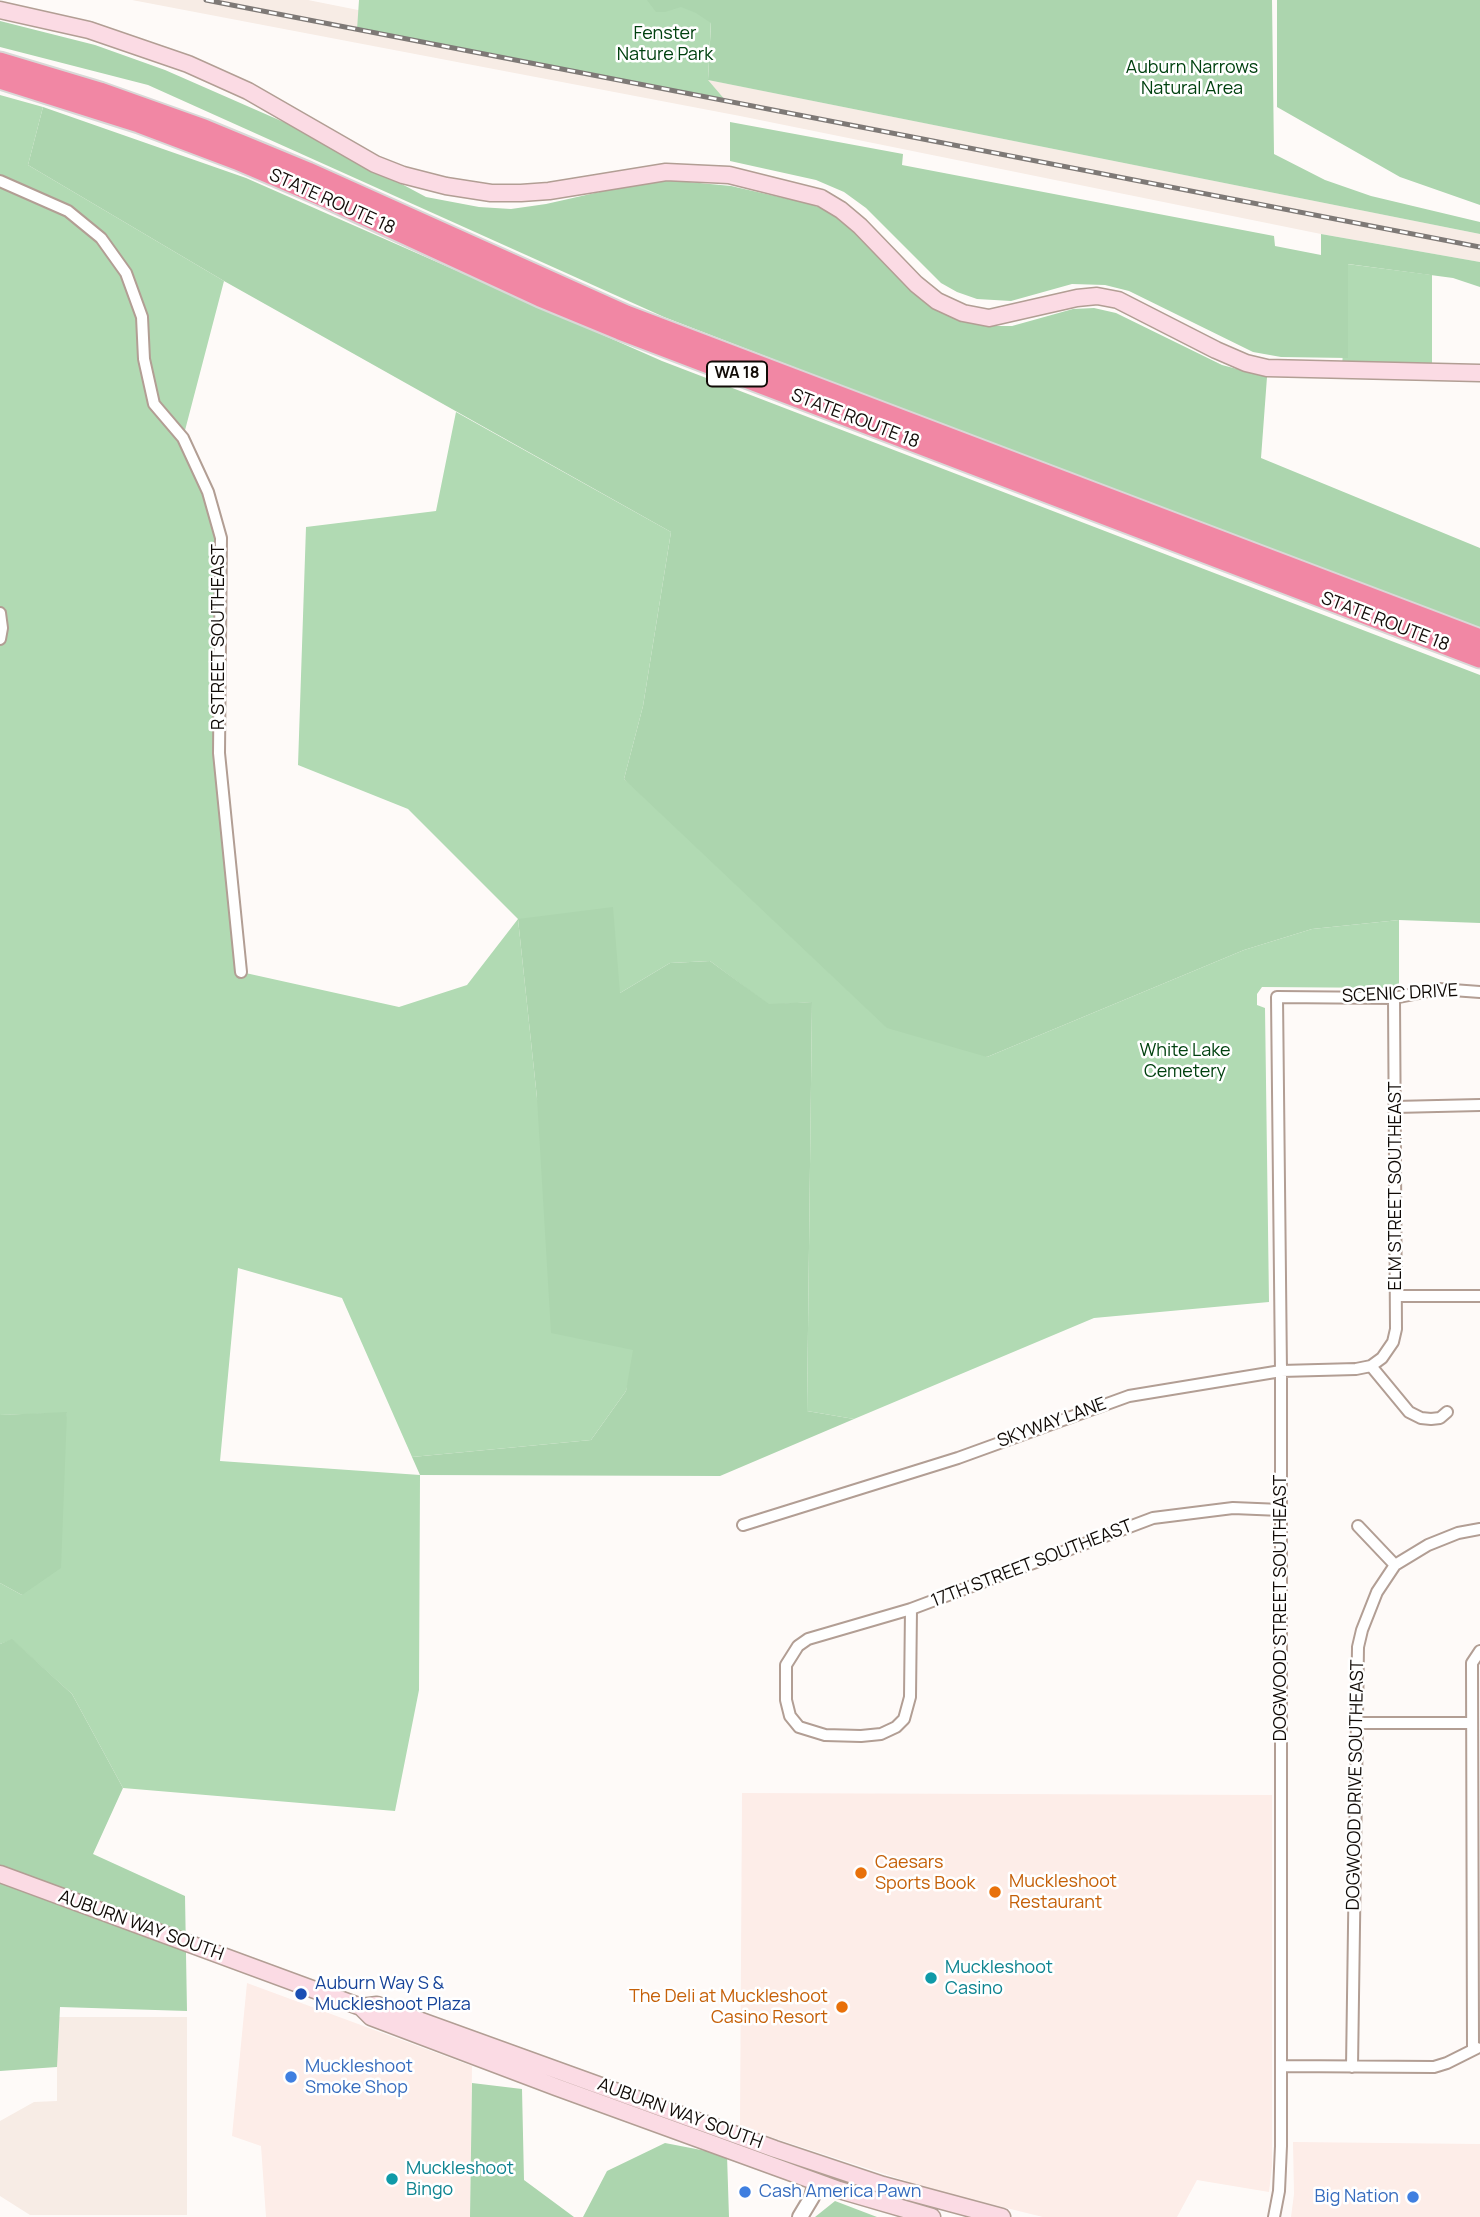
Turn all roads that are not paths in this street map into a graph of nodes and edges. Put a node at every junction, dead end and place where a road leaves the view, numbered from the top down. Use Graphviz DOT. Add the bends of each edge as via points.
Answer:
graph roads {
  1 [pos="0,10"];
  2 [pos="0,62"];
  3 [pos="0,79"];
  4 [pos="0,181"];
  5 [pos="1480,373"];
  6 [pos="0,613"];
  7 [pos="0,639"];
  8 [pos="1480,639"];
  9 [pos="1480,658"];
  10 [pos="241,972"];
  11 [pos="1480,992"];
  12 [pos="1277,998"];
  13 [pos="1394,998"];
  14 [pos="1480,1105"];
  15 [pos="1395,1107"];
  16 [pos="1396,1296"];
  17 [pos="1480,1296"];
  18 [pos="1371,1366"];
  19 [pos="1281,1371"];
  20 [pos="1447,1412"];
  21 [pos="1281,1510"];
  22 [pos="743,1525"];
  23 [pos="1358,1526"];
  24 [pos="1480,1530"];
  25 [pos="1395,1566"];
  26 [pos="911,1609"];
  27 [pos="1478,1653"];
  28 [pos="1356,1723"];
  29 [pos="1471,1723"];
  30 [pos="0,1874"];
  31 [pos="360,2007"];
  32 [pos="1477,2048"];
  33 [pos="1281,2066"];
  34 [pos="1352,2067"];
  35 [pos="816,2181"];
  36 [pos="800,2217"];
  37 [pos="932,2217"];
  38 [pos="1002,2217"];
  39 [pos="1274,2217"];
  1 -- 5 [label="main road" via="89,30 217,75 403,176 469,190 521,193 666,172 729,175 821,198 841,210 916,284 963,313 989,318 1097,296 1118,300 1216,350 1267,368"];
  2 -- 8 [label="highway, STATE ROUTE 18 / WA 18" via="204,129 626,315"];
  3 -- 9 [label="highway, STATE ROUTE 18 / WA 18" via="226,156 620,330"];
  4 -- 10 [label="street, R STREET SOUTHEAST" via="68,211 102,238 126,274 142,317 154,404 183,438 208,492 220,538 219,753"];
  6 -- 7 [label="street"];
  11 -- 13 [label="street, SCENIC DRIVE" via="1439,989"];
  12 -- 13 [label="street, SCENIC DRIVE"];
  12 -- 19 [label="street, DOGWOOD STREET SOUTHEAST"];
  13 -- 15 [label="street, ELM STREET SOUTHEAST"];
  14 -- 15 [label="street"];
  15 -- 16 [label="street, ELM STREET SOUTHEAST"];
  16 -- 17 [label="street"];
  16 -- 18 [label="street, ELM STREET SOUTHEAST" via="1392,1342"];
  18 -- 19 [label="street, SKYWAY LANE"];
  18 -- 20 [label="street" via="1409,1412 1431,1419"];
  19 -- 21 [label="street, DOGWOOD STREET SOUTHEAST"];
  19 -- 22 [label="street, SKYWAY LANE" via="1129,1395 958,1458"];
  21 -- 26 [label="street, 17TH STREET SOUTHEAST" via="1233,1508 1153,1518"];
  21 -- 33 [label="street, DOGWOOD STREET SOUTHEAST"];
  23 -- 25 [label="street"];
  24 -- 25 [label="street" via="1428,1545"];
  25 -- 28 [label="street, DOGWOOD DRIVE SOUTHEAST" via="1377,1592 1357,1647"];
  26 -- 26 [label="street, 17TH STREET SOUTHEAST" via="911,1697 904,1719 881,1734 825,1735 799,1727 786,1700 786,1665 798,1646 808,1639"];
  27 -- 29 [label="street" via="1472,1663"];
  28 -- 29 [label="street"];
  28 -- 34 [label="street, DOGWOOD DRIVE SOUTHEAST"];
  29 -- 32 [label="street"];
  30 -- 31 [label="main road, AUBURN WAY SOUTH"];
  31 -- 35 [label="main road, AUBURN WAY SOUTH" via="371,2017"];
  31 -- 38 [label="main road, AUBURN WAY SOUTH" via="377,2005 775,2149"];
  32 -- 34 [label="street" via="1434,2067"];
  33 -- 34 [label="street"];
  33 -- 39 [label="street, DOGWOOD STREET SOUTHEAST" via="1281,2177"];
  35 -- 36 [label="street"];
  35 -- 37 [label="main road, AUBURN WAY SOUTH"];
}
